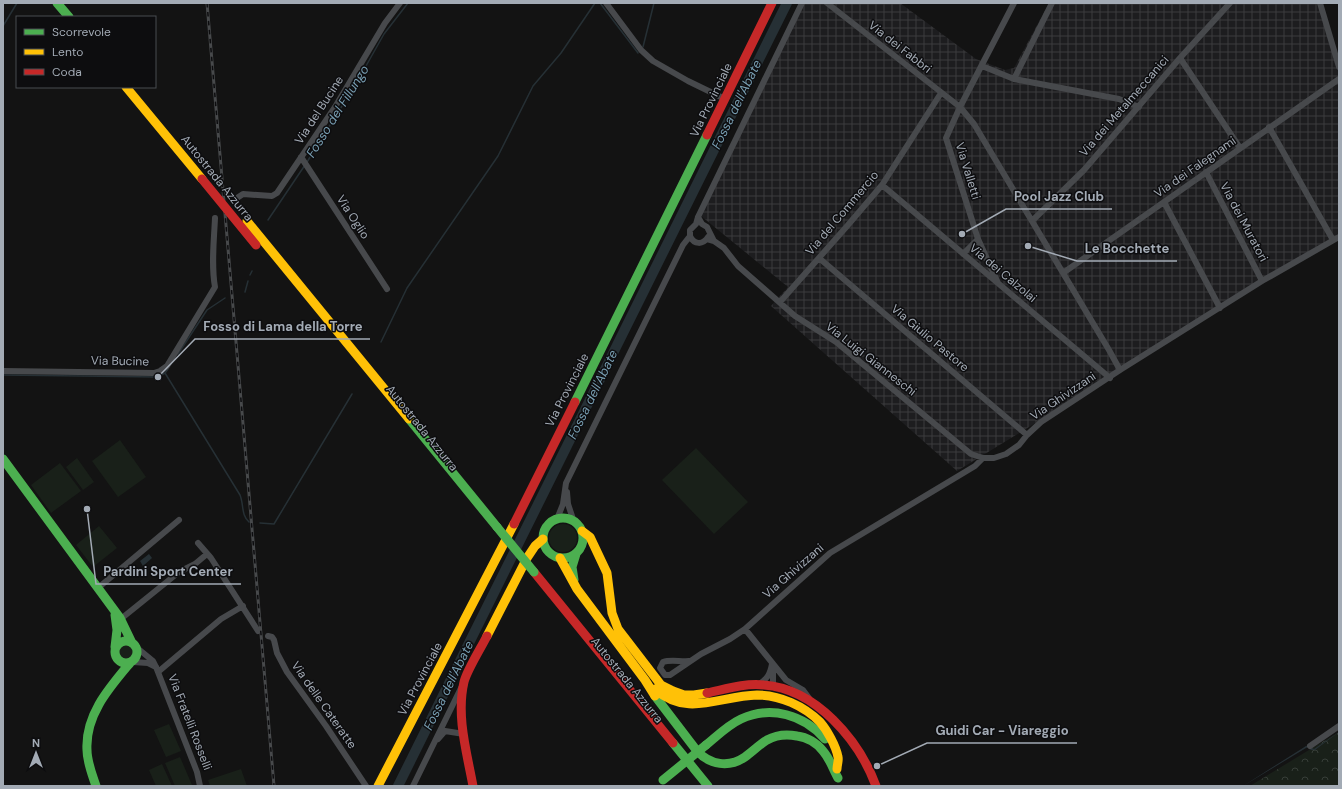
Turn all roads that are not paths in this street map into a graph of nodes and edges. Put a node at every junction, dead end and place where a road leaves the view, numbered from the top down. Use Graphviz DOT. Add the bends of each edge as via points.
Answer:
graph roads {
  1 [pos="57,3"];
  2 [pos="67,3"];
  3 [pos="400,3"];
  4 [pos="606,3"];
  5 [pos="772,3"];
  6 [pos="802,3"];
  7 [pos="827,3"];
  8 [pos="1014,3"];
  9 [pos="1052,3"];
  10 [pos="1230,3"];
  11 [pos="1320,3"];
  12 [pos="68,16"];
  13 [pos="78,16"];
  14 [pos="1180,58"];
  15 [pos="982,66"];
  16 [pos="1339,67"];
  17 [pos="1014,78"];
  18 [pos="1339,79"];
  19 [pos="127,88"];
  20 [pos="137,88"];
  21 [pos="941,93"];
  22 [pos="725,99"];
  23 [pos="960,107"];
  24 [pos="1139,107"];
  25 [pos="1269,128"];
  26 [pos="1240,148"];
  27 [pos="302,159"];
  28 [pos="1206,172"];
  29 [pos="204,175"];
  30 [pos="882,185"];
  31 [pos="237,198"];
  32 [pos="1164,202"];
  33 [pos="215,218"];
  34 [pos="1032,221"];
  35 [pos="699,224"];
  36 [pos="708,236"];
  37 [pos="1339,237"];
  38 [pos="691,238"];
  39 [pos="978,239"];
  40 [pos="1333,240"];
  41 [pos="963,254"];
  42 [pos="818,258"];
  43 [pos="1064,273"];
  44 [pos="1262,281"];
  45 [pos="998,283"];
  46 [pos="387,290"];
  47 [pos="780,302"];
  48 [pos="1220,308"];
  49 [pos="1120,370"];
  50 [pos="3,371"];
  51 [pos="1110,378"];
  52 [pos="1027,434"];
  53 [pos="983,458"];
  54 [pos="3,459"];
  55 [pos="566,483"];
  56 [pos="179,520"];
  57 [pos="557,520"];
  58 [pos="574,522"];
  59 [pos="495,530"];
  60 [pos="582,531"];
  61 [pos="543,539"];
  62 [pos="198,542"];
  63 [pos="577,552"];
  64 [pos="206,554"];
  65 [pos="550,554"];
  66 [pos="527,558"];
  67 [pos="560,558"];
  68 [pos="601,558"];
  69 [pos="532,575"];
  70 [pos="98,588"];
  71 [pos="577,589"];
  72 [pos="243,606"];
  73 [pos="112,608"];
  74 [pos="120,618"];
  75 [pos="745,629"];
  76 [pos="258,631"];
  77 [pos="268,636"];
  78 [pos="134,645"];
  79 [pos="115,647"];
  80 [pos="116,658"];
  81 [pos="689,661"];
  82 [pos="131,662"];
  83 [pos="773,665"];
  84 [pos="157,670"];
  85 [pos="645,680"];
  86 [pos="464,681"];
  87 [pos="110,685"];
  88 [pos="758,685"];
  89 [pos="777,686"];
  90 [pos="809,698"];
  91 [pos="1339,726"];
  92 [pos="464,734"];
  93 [pos="434,742"];
  94 [pos="1310,746"];
  95 [pos="837,769"];
  96 [pos="838,782"];
  97 [pos="96,786"];
  98 [pos="200,786"];
  99 [pos="366,786"];
  100 [pos="378,786"];
  101 [pos="414,786"];
  102 [pos="473,786"];
  103 [pos="655,786"];
  104 [pos="698,786"];
  105 [pos="708,786"];
  106 [pos="876,786"];
  1 -- 12 [label="main road"];
  2 -- 13 [label="main road"];
  3 -- 27 [label="street, Via del Bucine" via="385,22"];
  4 -- 22 [label="street" via="641,50 653,61"];
  5 -- 22 [label="main road, Via Provinciale"];
  6 -- 35 [label="street" via="698,217"];
  7 -- 21 [label="street, Via dei Fabbri"];
  8 -- 15 [label="street, Via Valletti"];
  9 -- 17 [label="street"];
  10 -- 14 [label="street, Via dei Metalmeccanici"];
  11 -- 16 [label="street"];
  14 -- 24 [label="street, Via dei Metalmeccanici"];
  14 -- 26 [label="street"];
  15 -- 17 [label="street"];
  15 -- 23 [label="street, Via Valletti"];
  17 -- 24 [label="street" via="1120,98"];
  18 -- 25 [label="street, Via dei Falegnami"];
  19 -- 29 [label="main road, Autostrada Azzurra"];
  20 -- 29 [label="main road, Autostrada Azzurra"];
  21 -- 23 [label="street, Via dei Fabbri"];
  21 -- 30 [label="street, Via del Commercio"];
  22 -- 100 [label="main road, Via Provinciale" via="489,572"];
  23 -- 34 [label="street, Via dei Fabbri" via="974,124"];
  23 -- 39 [label="street, Via Valletti" via="946,138"];
  24 -- 34 [label="street, Via dei Metalmeccanici" via="1084,170"];
  25 -- 26 [label="street, Via dei Falegnami"];
  25 -- 40 [label="street"];
  26 -- 28 [label="street, Via dei Falegnami"];
  27 -- 31 [label="street, Via del Bucine" via="277,193 272,196 243,194"];
  27 -- 46 [label="street, Via Oglio"];
  28 -- 32 [label="street, Via dei Falegnami"];
  28 -- 44 [label="street, Via dei Muratori"];
  29 -- 59 [label="main road, Autostrada Azzurra, bridge" via="256,245"];
  29 -- 59 [label="main road, Autostrada Azzurra" via="247,221"];
  30 -- 41 [label="street, Via dei Calzolai"];
  30 -- 42 [label="street, Via del Commercio"];
  32 -- 43 [label="street, Via dei Falegnami"];
  32 -- 48 [label="street"];
  33 -- 50 [label="street, Via Bucine" via="215,287 167,366 154,373"];
  34 -- 43 [label="street, Via dei Fabbri"];
  35 -- 36 [label="street" via="707,227"];
  35 -- 38 [label="street" via="691,228"];
  36 -- 38 [label="street" via="705,242 699,243"];
  36 -- 47 [label="street, Via Luigi Gianneschi"];
  37 -- 40 [label="street, Via Ghivizzani"];
  38 -- 55 [label="street" via="683,245"];
  39 -- 41 [label="street"];
  39 -- 45 [label="street, Via Valletti"];
  40 -- 44 [label="street, Via Ghivizzani"];
  41 -- 45 [label="street, Via dei Calzolai"];
  42 -- 47 [label="street, Via del Commercio"];
  42 -- 52 [label="street, Via Giulio Pastore"];
  43 -- 49 [label="street, Via dei Fabbri"];
  44 -- 48 [label="street, Via Ghivizzani"];
  45 -- 51 [label="street, Via dei Calzolai"];
  47 -- 53 [label="street, Via Luigi Gianneschi" via="795,316 836,342 971,454"];
  48 -- 49 [label="street, Via Ghivizzani"];
  49 -- 51 [label="street, Via Ghivizzani"];
  51 -- 52 [label="street, Via Ghivizzani" via="1041,422"];
  52 -- 53 [label="street, Via Ghivizzani" via="1019,445 1006,454"];
  53 -- 75 [label="street, Via Ghivizzani" via="975,466 830,553"];
  54 -- 70 [label="main road, Via Fratelli Rosselli"];
  55 -- 57 [label="street" via="563,504"];
  55 -- 58 [label="street" via="568,504"];
  56 -- 70 [label="street"];
  57 -- 58 [label="main road"];
  57 -- 61 [label="main road" via="549,525"];
  58 -- 60 [label="main road"];
  59 -- 69 [label="main road, Autostrada Azzurra"];
  60 -- 63 [label="main road" via="582,544"];
  60 -- 68 [label="main road" via="590,537"];
  61 -- 65 [label="main road"];
  61 -- 66 [label="main road"];
  62 -- 64 [label="street"];
  63 -- 67 [label="main road"];
  63 -- 68 [label="main road" via="591,551"];
  63 -- 71 [label="main road" via="572,559 572,575"];
  64 -- 72 [label="street"];
  64 -- 74 [label="street"];
  65 -- 66 [label="main road" via="534,553"];
  65 -- 67 [label="main road"];
  66 -- 86 [label="main road"];
  67 -- 71 [label="main road"];
  68 -- 88 [label="main road" via="607,573 612,613 618,629 661,685 670,691 691,696 745,685"];
  69 -- 104 [label="main road, Autostrada Azzurra"];
  69 -- 105 [label="main road, Autostrada Azzurra"];
  70 -- 73 [label="main road, Via Fratelli Rosselli"];
  71 -- 85 [label="main road"];
  72 -- 76 [label="street"];
  72 -- 84 [label="street" via="221,619"];
  73 -- 74 [label="main road, Via Fratelli Rosselli"];
  73 -- 79 [label="main road, Via Fratelli Rosselli" via="117,630"];
  74 -- 78 [label="main road, Via Fratelli Rosselli"];
  75 -- 81 [label="street, Via Ghivizzani"];
  75 -- 83 [label="street"];
  77 -- 99 [label="street, Via delle Cateratte" via="274,640 277,653 287,672"];
  78 -- 79 [label="main road" via="129,641 121,642"];
  78 -- 82 [label="main road" via="137,653"];
  78 -- 84 [label="street, Via Fratelli Rosselli" via="153,661"];
  79 -- 80 [label="main road"];
  80 -- 82 [label="main road" via="122,663"];
  80 -- 87 [label="main road"];
  82 -- 84 [label="street, Via Fratelli Rosselli" via="148,663"];
  82 -- 87 [label="main road"];
  83 -- 88 [label="street" via="768,678"];
  83 -- 89 [label="street" via="781,679"];
  83 -- 90 [label="street" via="786,680 803,690"];
  84 -- 98 [label="street, Via Fratelli Rosselli" via="197,772"];
  85 -- 95 [label="main road" via="666,698 684,704 757,695 792,702 813,715 827,730 838,757"];
  85 -- 96 [label="main road" via="699,753 712,761 725,764 737,762 769,739 781,735 794,735 807,738 826,753"];
  86 -- 92 [label="main road" via="461,706"];
  86 -- 93 [label="street"];
  87 -- 97 [label="main road" via="96,709 87,735 87,764"];
  88 -- 89 [label="main road"];
  89 -- 90 [label="main road"];
  90 -- 106 [label="main road" via="840,727 868,767"];
  91 -- 94 [label="street"];
  92 -- 93 [label="street" via="446,731"];
  92 -- 102 [label="main road"];
  93 -- 101 [label="street"];
  95 -- 96 [label="main road"];
  95 -- 103 [label="main road, bridge" via="833,754 819,732 802,720 781,713 762,713 743,718 732,725"];
}
